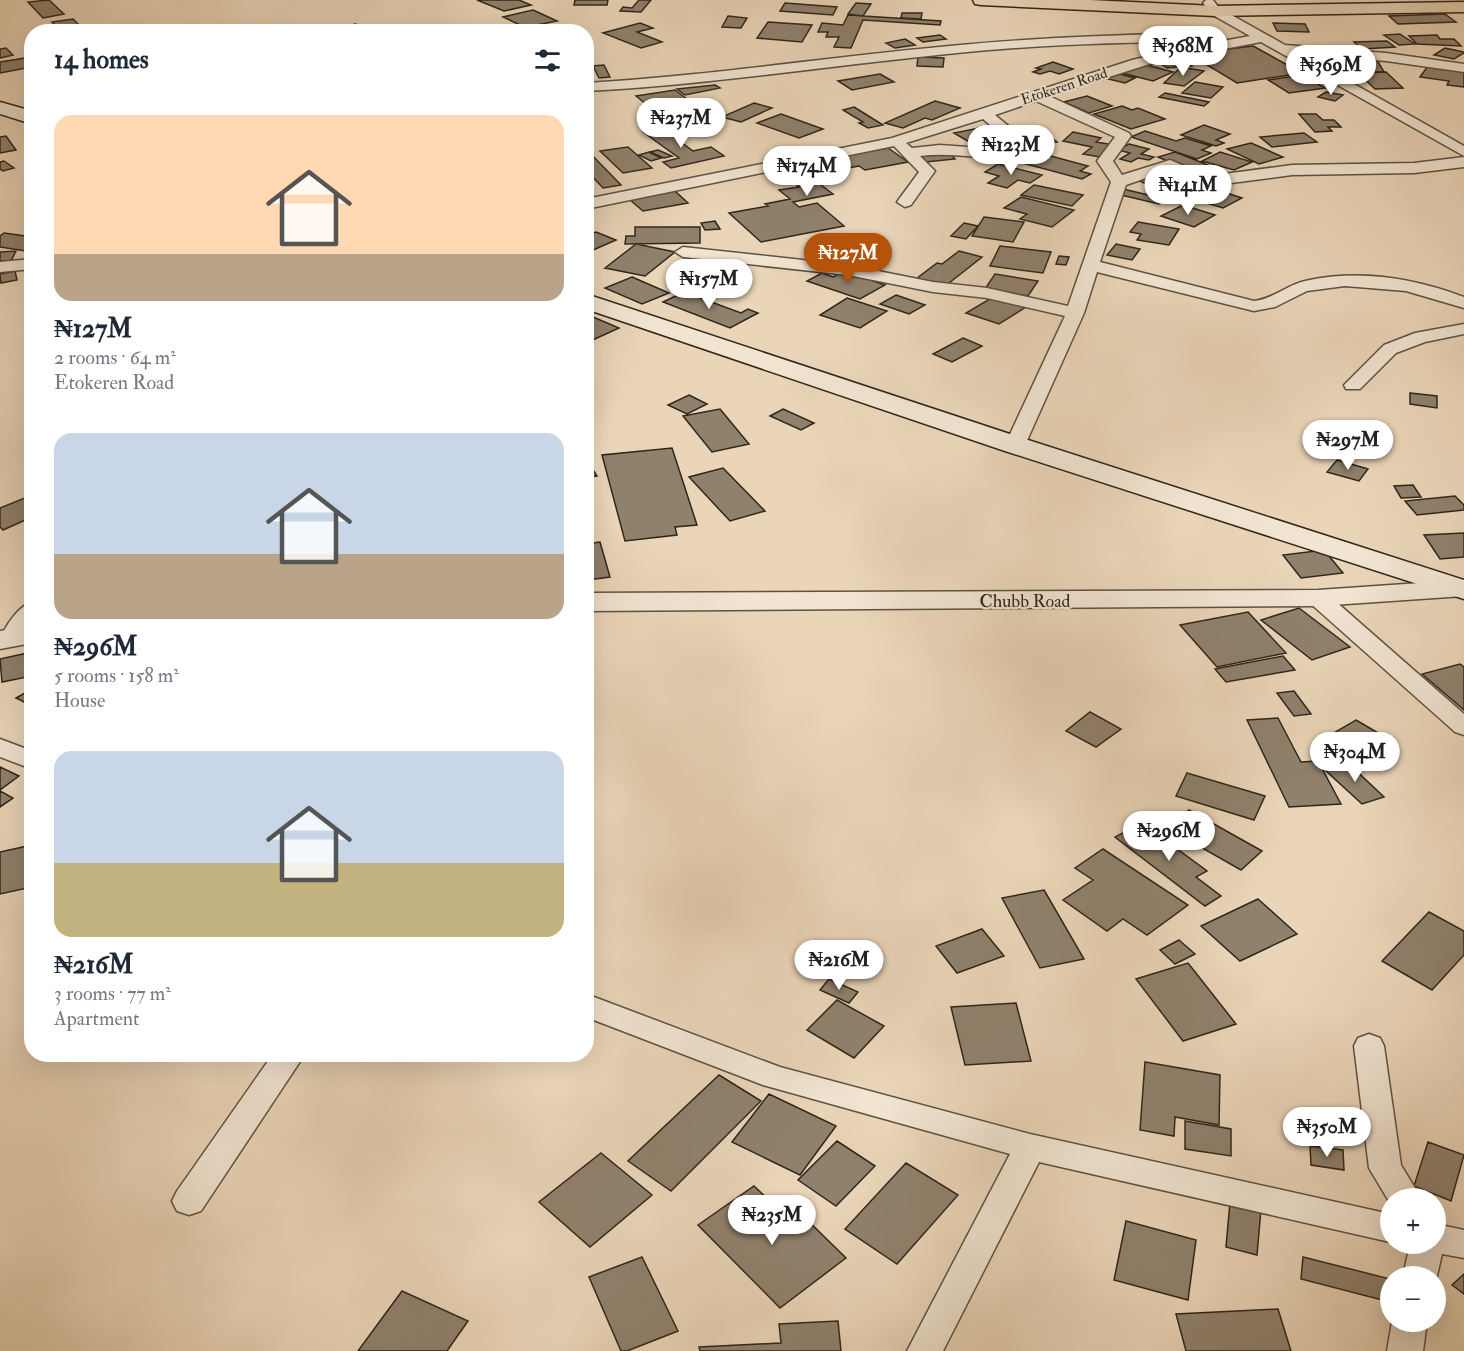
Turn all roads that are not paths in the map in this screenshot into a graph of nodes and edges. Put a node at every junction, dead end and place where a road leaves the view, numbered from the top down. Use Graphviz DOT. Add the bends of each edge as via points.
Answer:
graph roads {
  1 [pos="981,0"];
  2 [pos="1146,0"];
  3 [pos="1403,0"];
  4 [pos="1169,4"];
  5 [pos="1212,7"];
  6 [pos="1464,7"];
  7 [pos="1257,39"];
  8 [pos="1281,48"];
  9 [pos="1464,68"];
  10 [pos="594,87"];
  11 [pos="1035,95"];
  12 [pos="985,114"];
  13 [pos="894,141"];
  14 [pos="1464,152"];
  15 [pos="909,153"];
  16 [pos="1464,162"];
  17 [pos="1119,182"];
  18 [pos="594,202"];
  19 [pos="905,202"];
  20 [pos="683,252"];
  21 [pos="1091,264"];
  22 [pos="24,265"];
  23 [pos="0,267"];
  24 [pos="1464,303"];
  25 [pos="594,304"];
  26 [pos="1075,313"];
  27 [pos="1464,329"];
  28 [pos="1353,385"];
  29 [pos="1015,445"];
  30 [pos="1463,588"];
  31 [pos="1318,598"];
  32 [pos="594,602"];
  33 [pos="24,621"];
  34 [pos="14,637"];
  35 [pos="1464,727"];
  36 [pos="0,747"];
  37 [pos="24,758"];
  38 [pos="594,1008"];
  39 [pos="1369,1046"];
  40 [pos="285,1062"];
  41 [pos="1030,1147"];
  42 [pos="1398,1188"];
  43 [pos="189,1201"];
  44 [pos="1380,1226"];
  45 [pos="1446,1240"];
  46 [pos="1464,1244"];
  47 [pos="1408,1332"];
  48 [pos="925,1351"];
  49 [pos="1405,1351"];
  1 -- 4 [label="highway"];
  2 -- 4 [label="highway"];
  3 -- 5 [label="highway"];
  4 -- 5 [label="highway"];
  5 -- 6 [label="highway"];
  5 -- 7 [label="street"];
  7 -- 8 [label="street"];
  7 -- 10 [label="street" via="1067,40 692,81"];
  7 -- 11 [label="street, Etokeren Road" via="1138,62"];
  8 -- 9 [label="street"];
  8 -- 14 [label="street"];
  11 -- 12 [label="street, Etokeren Road"];
  11 -- 17 [label="street" via="1124,136 1106,160"];
  12 -- 13 [label="street, Etokeren Road"];
  12 -- 15 [label="street" via="1030,151 1010,155 940,149"];
  13 -- 15 [label="street"];
  13 -- 18 [label="street, Etokeren Road"];
  15 -- 19 [label="street" via="927,171"];
  16 -- 17 [label="street" via="1414,168 1292,170 1216,180 1200,178 1170,165"];
  17 -- 21 [label="street"];
  20 -- 26 [label="street" via="848,270 987,293"];
  21 -- 24 [label="street" via="1254,306 1267,306 1301,286 1341,279 1371,280"];
  21 -- 26 [label="street"];
  22 -- 23 [label="street"];
  25 -- 29 [label="main road"];
  26 -- 29 [label="street"];
  27 -- 28 [label="street" via="1420,337 1390,349"];
  29 -- 30 [label="main road"];
  30 -- 31 [label="street, Chubb Road"];
  31 -- 32 [label="street, Chubb Road"];
  31 -- 35 [label="street"];
  33 -- 34 [label="street"];
  36 -- 37 [label="street"];
  38 -- 41 [label="street" via="774,1077"];
  39 -- 42 [label="street" via="1385,1168"];
  40 -- 43 [label="street"];
  41 -- 44 [label="street"];
  41 -- 48 [label="street"];
  45 -- 46 [label="street"];
  47 -- 49 [label="street"];
}
